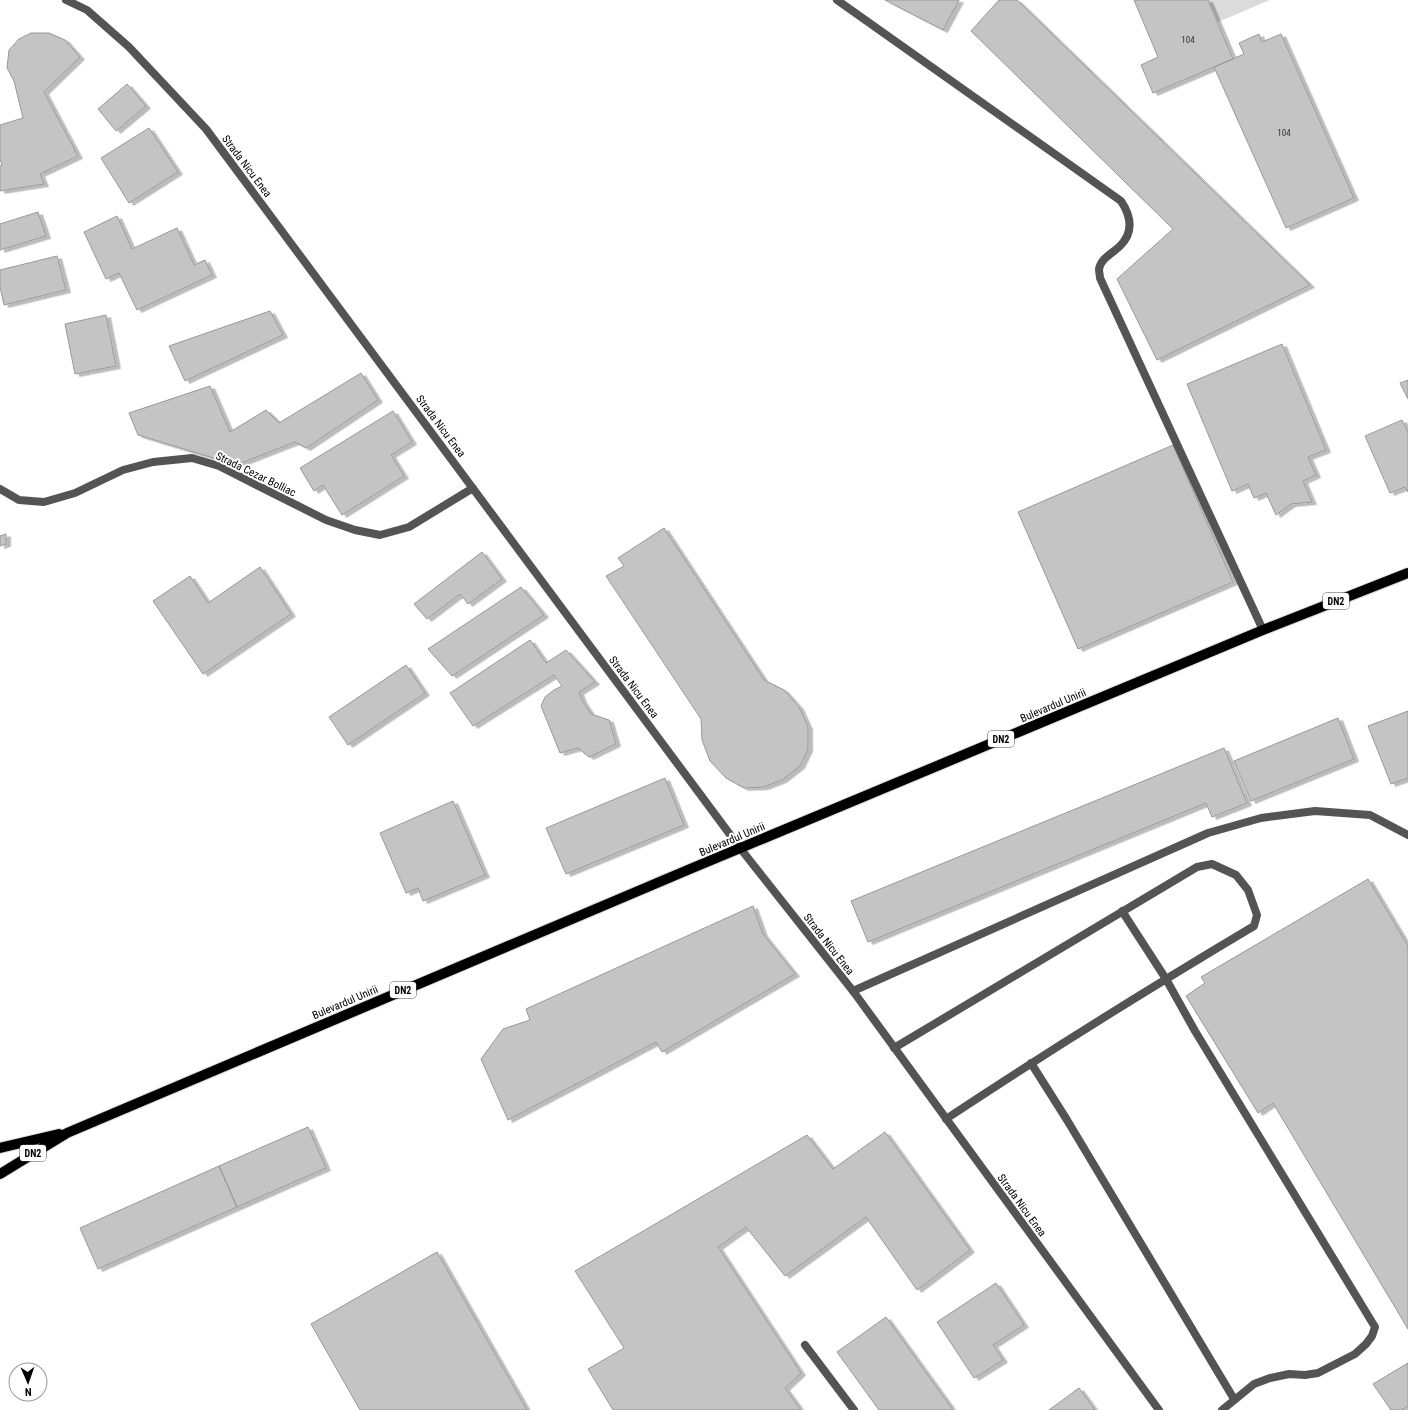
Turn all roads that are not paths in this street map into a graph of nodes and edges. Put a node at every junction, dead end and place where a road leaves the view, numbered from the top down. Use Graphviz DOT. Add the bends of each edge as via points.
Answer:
graph roads {
  1 [pos="66,0"];
  2 [pos="837,0"];
  3 [pos="473,488"];
  4 [pos="0,489"];
  5 [pos="1408,572"];
  6 [pos="1263,630"];
  7 [pos="1408,835"];
  8 [pos="740,848"];
  9 [pos="1122,912"];
  10 [pos="1166,979"];
  11 [pos="852,991"];
  12 [pos="894,1048"];
  13 [pos="1031,1063"];
  14 [pos="946,1119"];
  15 [pos="67,1132"];
  16 [pos="0,1148"];
  17 [pos="0,1174"];
  18 [pos="805,1345"];
  19 [pos="1234,1399"];
  20 [pos="854,1410"];
  21 [pos="1159,1410"];
  22 [pos="1222,1410"];
  1 -- 3 [label="street, Strada Nicu Enea" via="86,10 128,47 206,129"];
  2 -- 6 [label="street" via="1121,201 1128,211 1130,224 1127,236 1102,262 1099,269 1100,278"];
  3 -- 4 [label="street, Strada Cezar Bolliac" via="409,527 380,535 326,520 219,466 192,458 152,462 123,470 75,492 44,502 19,500"];
  3 -- 8 [label="street, Strada Nicu Enea"];
  5 -- 6 [label="main road, Bulevardul Unirii / DN2"];
  6 -- 8 [label="main road, Bulevardul Unirii / DN2"];
  7 -- 11 [label="street" via="1370,815 1315,810 1261,818 1208,833"];
  8 -- 11 [label="street, Strada Nicu Enea"];
  8 -- 15 [label="main road, Bulevardul Unirii / DN2"];
  9 -- 10 [label="street"];
  9 -- 10 [label="street" via="1197,868 1212,864 1236,875 1248,890 1257,915 1254,926"];
  9 -- 12 [label="street"];
  10 -- 13 [label="street"];
  10 -- 19 [label="street" via="1375,1327 1372,1336 1355,1354 1318,1373 1289,1374 1270,1378 1254,1384"];
  11 -- 12 [label="street, Strada Nicu Enea"];
  12 -- 14 [label="street, Strada Nicu Enea"];
  13 -- 14 [label="street"];
  13 -- 19 [label="street"];
  14 -- 21 [label="street, Strada Nicu Enea"];
  15 -- 16 [label="main road, Bulevardul Unirii / DN2"];
  15 -- 17 [label="main road, Bulevardul Unirii / DN2"];
  18 -- 20 [label="street"];
  19 -- 22 [label="street"];
}
